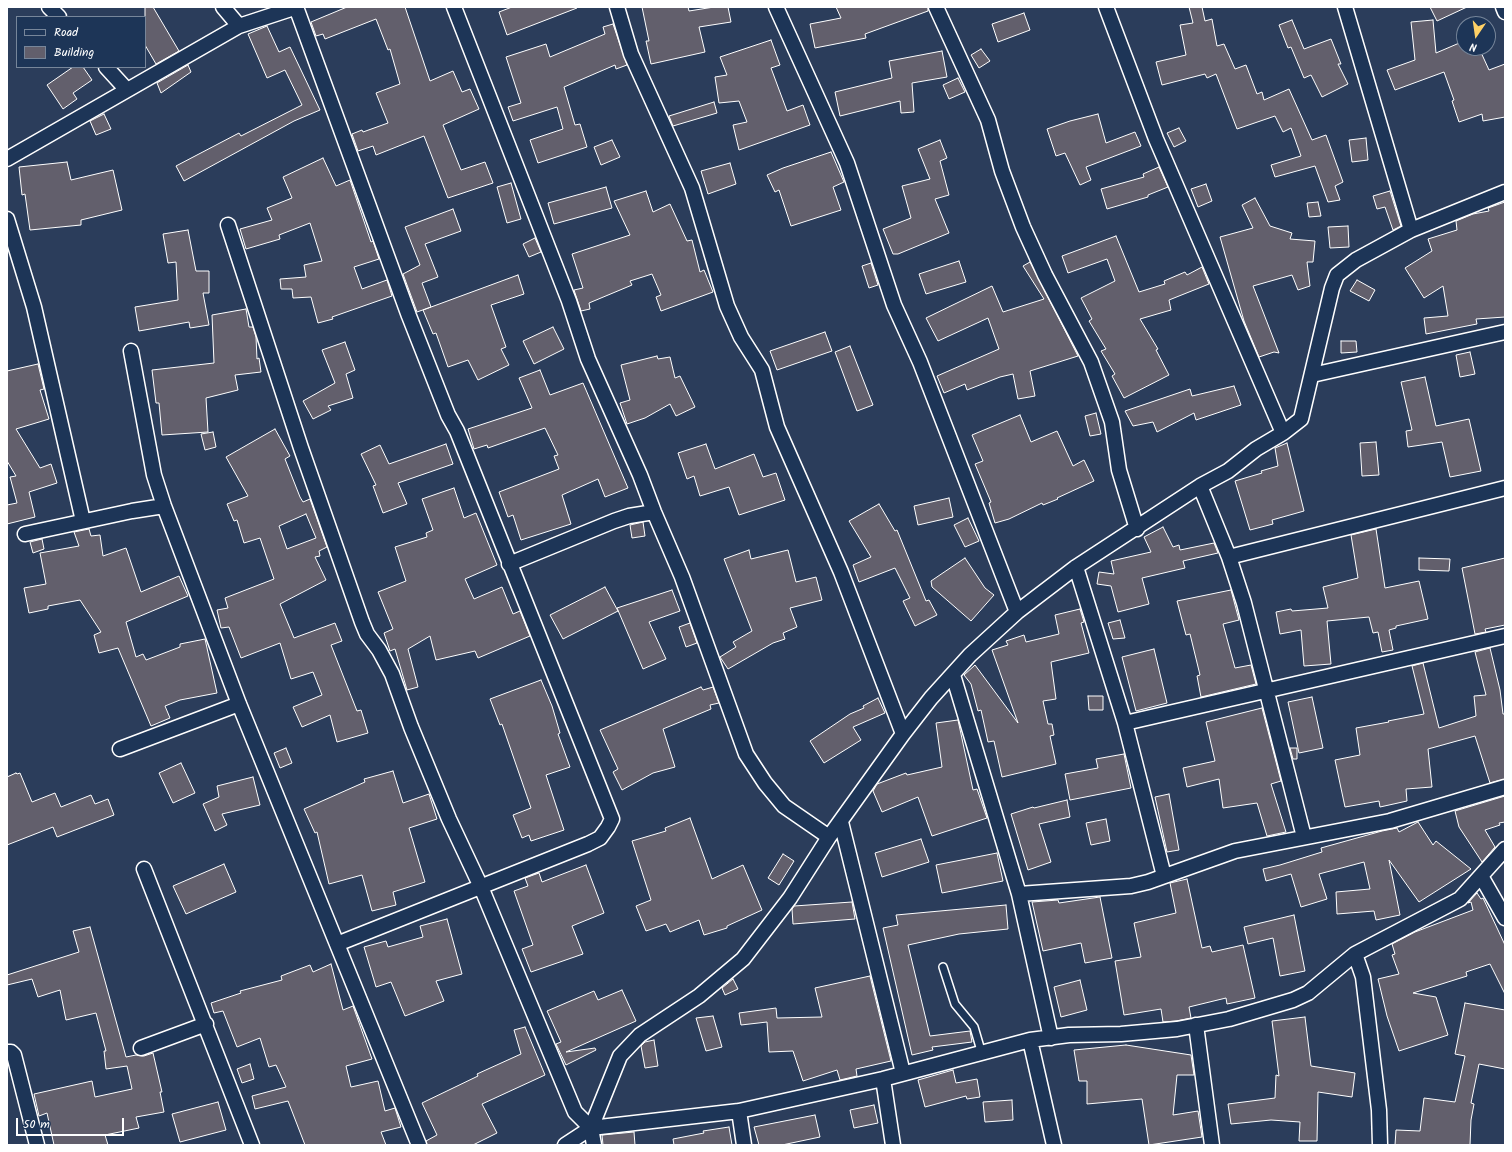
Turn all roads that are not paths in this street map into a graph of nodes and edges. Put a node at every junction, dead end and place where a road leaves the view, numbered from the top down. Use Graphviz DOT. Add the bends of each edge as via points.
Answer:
graph roads {
  1 [pos="49,7"];
  2 [pos="224,7"];
  3 [pos="297,7"];
  4 [pos="454,7"];
  5 [pos="617,7"];
  6 [pos="776,7"];
  7 [pos="936,7"];
  8 [pos="1106,7"];
  9 [pos="1345,7"];
  10 [pos="1503,7"];
  11 [pos="1505,12"];
  12 [pos="58,16"];
  13 [pos="239,26"];
  14 [pos="107,68"];
  15 [pos="127,90"];
  16 [pos="8,158"];
  17 [pos="1505,192"];
  18 [pos="7,219"];
  19 [pos="228,225"];
  20 [pos="1411,230"];
  21 [pos="1505,332"];
  22 [pos="131,351"];
  23 [pos="1312,375"];
  24 [pos="1283,433"];
  25 [pos="1200,486"];
  26 [pos="1505,488"];
  27 [pos="164,506"];
  28 [pos="654,512"];
  29 [pos="83,521"];
  30 [pos="1137,528"];
  31 [pos="24,534"];
  32 [pos="1229,557"];
  33 [pos="509,564"];
  34 [pos="1076,567"];
  35 [pos="1017,612"];
  36 [pos="1505,636"];
  37 [pos="953,675"];
  38 [pos="1266,691"];
  39 [pos="239,704"];
  40 [pos="1125,723"];
  41 [pos="903,734"];
  42 [pos="120,749"];
  43 [pos="1505,787"];
  44 [pos="841,822"];
  45 [pos="829,837"];
  46 [pos="1304,837"];
  47 [pos="1505,849"];
  48 [pos="144,870"];
  49 [pos="1164,876"];
  50 [pos="1480,876"];
  51 [pos="481,887"];
  52 [pos="1019,894"];
  53 [pos="1505,918"];
  54 [pos="337,944"];
  55 [pos="1355,954"];
  56 [pos="943,967"];
  57 [pos="206,1024"];
  58 [pos="1196,1025"];
  59 [pos="1051,1038"];
  60 [pos="1030,1040"];
  61 [pos="141,1048"];
  62 [pos="7,1052"];
  63 [pos="982,1054"];
  64 [pos="904,1073"];
  65 [pos="883,1079"];
  66 [pos="739,1111"];
  67 [pos="591,1128"];
  68 [pos="37,1145"];
  69 [pos="252,1145"];
  70 [pos="419,1145"];
  71 [pos="565,1145"];
  72 [pos="594,1145"];
  73 [pos="744,1145"];
  74 [pos="893,1145"];
  75 [pos="1054,1145"];
  76 [pos="1212,1145"];
  77 [pos="1380,1145"];
  1 -- 12 [label="street"];
  2 -- 13 [label="street"];
  3 -- 13 [label="street"];
  3 -- 33 [label="street" via="409,316"];
  4 -- 28 [label="street" via="566,294 588,359"];
  5 -- 41 [label="street" via="632,54 692,188 727,306 741,337 762,370 777,427 841,572"];
  6 -- 35 [label="street" via="847,163 894,305 920,362"];
  7 -- 30 [label="street" via="988,120 1002,171 1023,227 1044,274 1091,362 1112,422 1119,470"];
  8 -- 24 [label="street" via="1156,139"];
  9 -- 20 [label="street"];
  10 -- 11 [label="street"];
  13 -- 15 [label="street"];
  14 -- 15 [label="street"];
  15 -- 16 [label="street"];
  17 -- 20 [label="street"];
  18 -- 29 [label="street" via="34,307"];
  19 -- 51 [label="street" via="301,448 362,622 392,674 449,819"];
  20 -- 23 [label="street" via="1356,260 1337,275"];
  21 -- 23 [label="street"];
  22 -- 27 [label="street" via="154,475"];
  23 -- 24 [label="street" via="1302,419"];
  24 -- 25 [label="street" via="1256,449 1228,472"];
  25 -- 30 [label="street"];
  25 -- 32 [label="street"];
  26 -- 32 [label="street"];
  27 -- 29 [label="street"];
  27 -- 39 [label="street"];
  28 -- 33 [label="street" via="614,521"];
  28 -- 45 [label="street" via="682,577 746,754 784,806"];
  29 -- 31 [label="street"];
  30 -- 34 [label="street"];
  32 -- 38 [label="street" via="1244,603"];
  33 -- 51 [label="street" via="612,819 600,838"];
  34 -- 35 [label="street"];
  34 -- 40 [label="street"];
  35 -- 37 [label="street" via="970,655"];
  36 -- 38 [label="street"];
  37 -- 41 [label="street"];
  37 -- 52 [label="street"];
  38 -- 40 [label="street"];
  38 -- 46 [label="street"];
  39 -- 42 [label="street"];
  39 -- 54 [label="street"];
  40 -- 49 [label="street"];
  41 -- 44 [label="street"];
  43 -- 46 [label="street" via="1390,821"];
  44 -- 45 [label="street"];
  44 -- 64 [label="street"];
  45 -- 67 [label="street" via="790,898 743,959 698,996 640,1035 620,1056"];
  46 -- 49 [label="street" via="1235,851"];
  47 -- 50 [label="street"];
  48 -- 57 [label="street"];
  49 -- 52 [label="street" via="1131,886"];
  50 -- 53 [label="street"];
  50 -- 55 [label="street" via="1460,899"];
  51 -- 54 [label="street"];
  51 -- 67 [label="street" via="576,1112"];
  52 -- 59 [label="street"];
  54 -- 70 [label="street"];
  55 -- 58 [label="street" via="1308,993 1293,1000 1229,1019"];
  55 -- 77 [label="street" via="1362,977 1379,1110"];
  56 -- 63 [label="lane" via="955,1004 974,1027"];
  57 -- 61 [label="street"];
  57 -- 69 [label="street"];
  58 -- 59 [label="street" via="1121,1034"];
  58 -- 76 [label="street"];
  59 -- 60 [label="street"];
  60 -- 63 [label="street"];
  60 -- 75 [label="street"];
  62 -- 68 [label="street" via="14,1055"];
  63 -- 64 [label="street"];
  64 -- 65 [label="street"];
  65 -- 66 [label="street"];
  65 -- 74 [label="street"];
  66 -- 67 [label="street"];
  66 -- 73 [label="street"];
  67 -- 71 [label="street"];
  67 -- 72 [label="street"];
}
